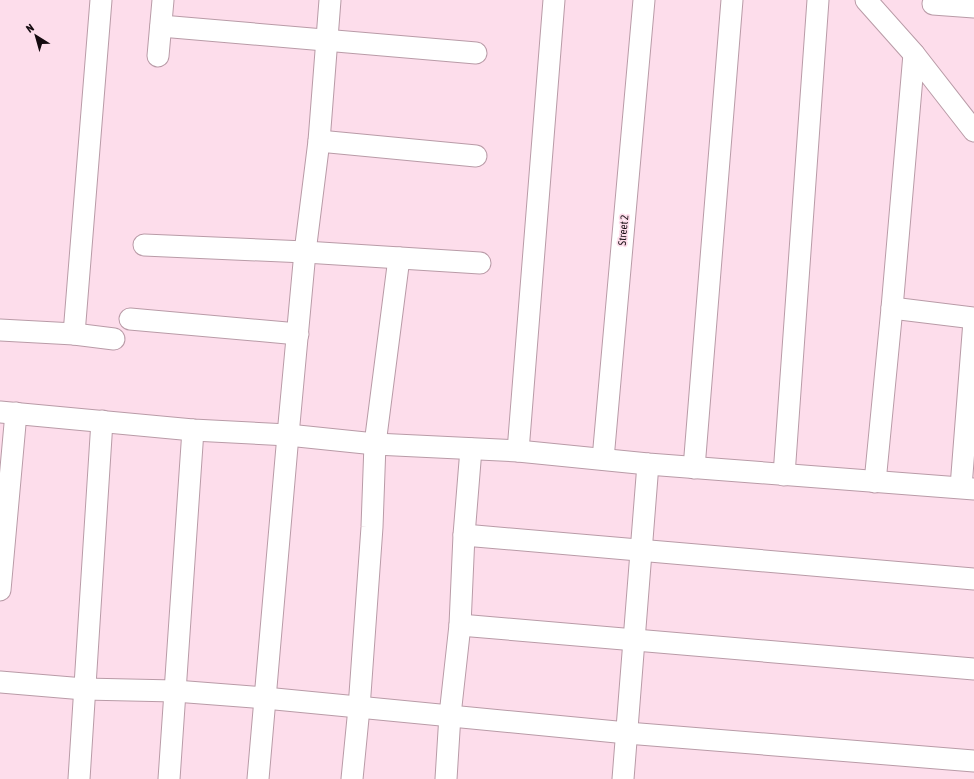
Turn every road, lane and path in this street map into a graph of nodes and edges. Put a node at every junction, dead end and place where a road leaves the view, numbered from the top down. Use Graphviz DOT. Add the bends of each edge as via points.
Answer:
graph roads {
  1 [pos="101,0"];
  2 [pos="163,0"];
  3 [pos="330,0"];
  4 [pos="554,0"];
  5 [pos="644,0"];
  6 [pos="732,0"];
  7 [pos="818,0"];
  8 [pos="866,0"];
  9 [pos="933,4"];
  10 [pos="974,7"];
  11 [pos="161,26"];
  12 [pos="327,41"];
  13 [pos="476,53"];
  14 [pos="914,54"];
  15 [pos="158,56"];
  16 [pos="974,131"];
  17 [pos="319,141"];
  18 [pos="476,156"];
  19 [pos="144,245"];
  20 [pos="305,252"];
  21 [pos="399,258"];
  22 [pos="480,263"];
  23 [pos="892,308"];
  24 [pos="130,319"];
  25 [pos="974,319"];
  26 [pos="0,330"];
  27 [pos="74,334"];
  28 [pos="298,334"];
  29 [pos="114,340"];
  30 [pos="8,412"];
  31 [pos="102,421"];
  32 [pos="193,430"];
  33 [pos="288,435"];
  34 [pos="375,444"];
  35 [pos="472,449"];
  36 [pos="518,451"];
  37 [pos="603,459"];
  38 [pos="648,464"];
  39 [pos="694,468"];
  40 [pos="784,475"];
  41 [pos="875,482"];
  42 [pos="968,488"];
  43 [pos="464,534"];
  44 [pos="641,550"];
  45 [pos="974,578"];
  46 [pos="0,590"];
  47 [pos="460,625"];
  48 [pos="633,639"];
  49 [pos="974,669"];
  50 [pos="0,682"];
  51 [pos="84,689"];
  52 [pos="175,692"];
  53 [pos="265,698"];
  54 [pos="359,708"];
  55 [pos="450,715"];
  56 [pos="627,733"];
  57 [pos="974,762"];
  58 [pos="79,779"];
  59 [pos="169,779"];
  60 [pos="258,779"];
  61 [pos="352,779"];
  62 [pos="446,779"];
  63 [pos="623,779"];
  1 -- 27 [label="street"];
  2 -- 11 [label="street"];
  3 -- 12 [label="street"];
  4 -- 36 [label="street"];
  5 -- 37 [label="street, Street 2"];
  6 -- 39 [label="street"];
  7 -- 40 [label="street"];
  8 -- 14 [label="street"];
  9 -- 10 [label="street"];
  11 -- 12 [label="street"];
  11 -- 15 [label="street"];
  12 -- 13 [label="street"];
  12 -- 17 [label="street"];
  14 -- 16 [label="street"];
  14 -- 23 [label="street"];
  17 -- 18 [label="street"];
  17 -- 20 [label="street"];
  19 -- 20 [label="street"];
  20 -- 21 [label="street"];
  20 -- 28 [label="street"];
  21 -- 22 [label="street"];
  21 -- 34 [label="street"];
  23 -- 25 [label="street"];
  23 -- 41 [label="street"];
  24 -- 28 [label="street"];
  25 -- 42 [label="street"];
  26 -- 27 [label="street"];
  27 -- 29 [label="street"];
  28 -- 33 [label="street"];
  30 -- 31 [label="street"];
  30 -- 46 [label="street"];
  31 -- 32 [label="street"];
  31 -- 51 [label="street"];
  32 -- 33 [label="street"];
  32 -- 52 [label="street"];
  33 -- 34 [label="street"];
  33 -- 53 [label="street"];
  34 -- 35 [label="street"];
  34 -- 54 [label="street" via="372,527"];
  35 -- 36 [label="street"];
  35 -- 43 [label="street"];
  36 -- 37 [label="street"];
  37 -- 38 [label="street"];
  38 -- 39 [label="street"];
  38 -- 44 [label="street"];
  39 -- 40 [label="street"];
  40 -- 41 [label="street"];
  41 -- 42 [label="street"];
  43 -- 44 [label="street"];
  43 -- 47 [label="street"];
  44 -- 45 [label="street"];
  44 -- 48 [label="street"];
  47 -- 48 [label="street"];
  47 -- 55 [label="street"];
  48 -- 49 [label="street"];
  48 -- 56 [label="street"];
  50 -- 51 [label="street"];
  51 -- 52 [label="street"];
  51 -- 58 [label="street"];
  52 -- 53 [label="street"];
  52 -- 59 [label="street"];
  53 -- 54 [label="street"];
  53 -- 60 [label="street"];
  54 -- 55 [label="street"];
  54 -- 61 [label="street"];
  55 -- 56 [label="street"];
  55 -- 62 [label="street"];
  56 -- 57 [label="street"];
  56 -- 63 [label="street"];
}
